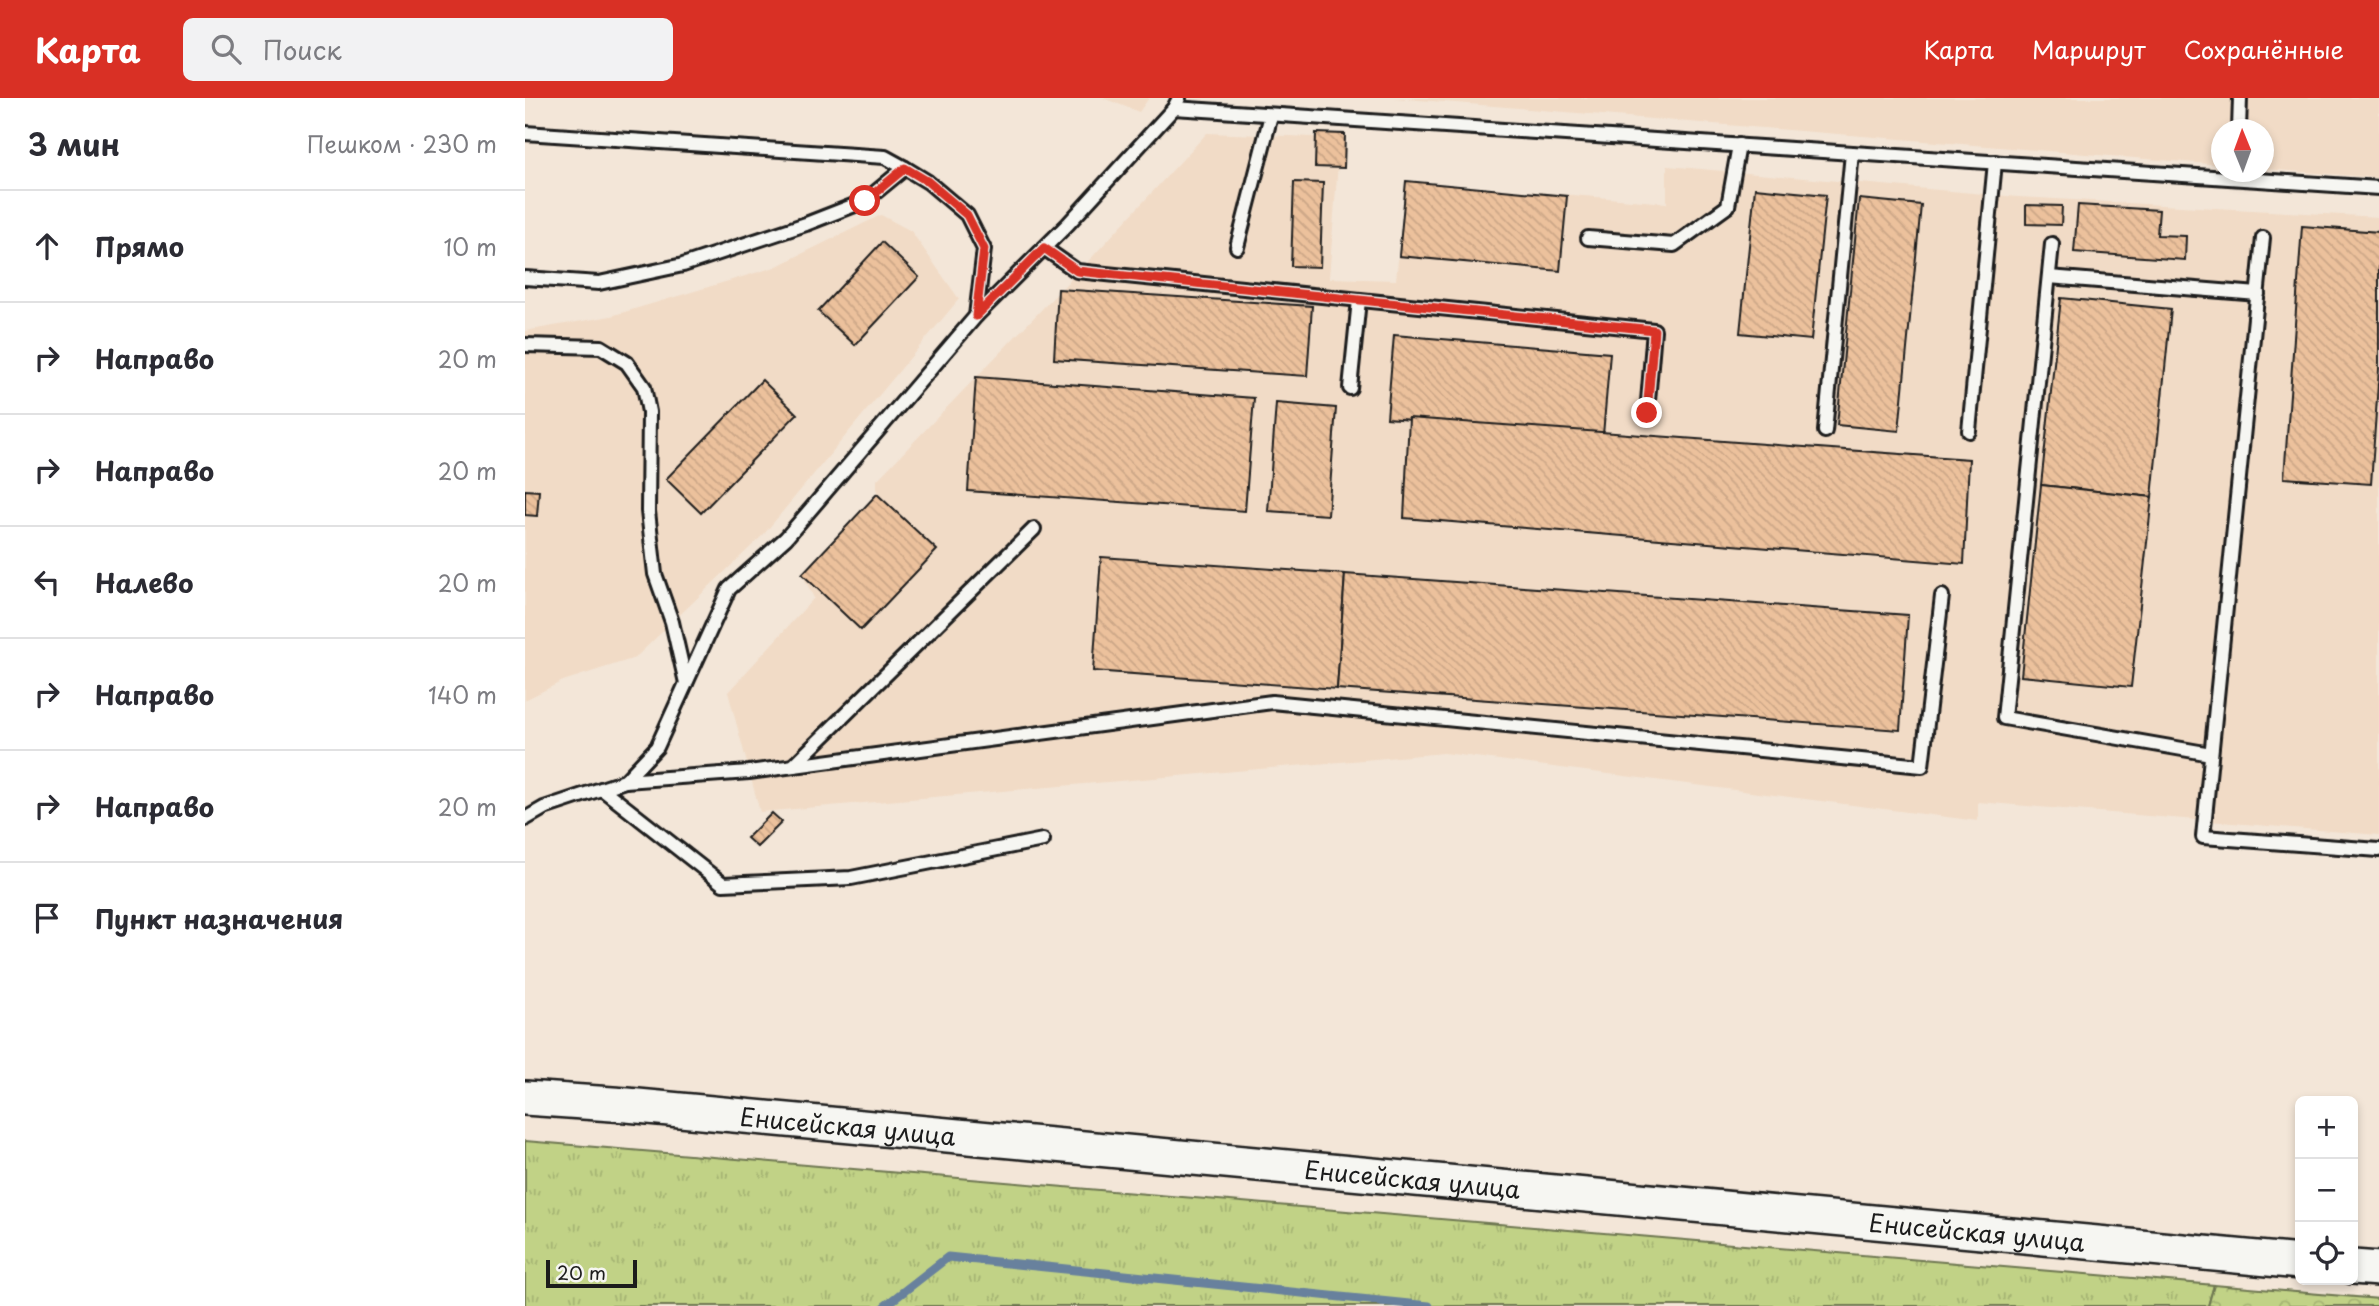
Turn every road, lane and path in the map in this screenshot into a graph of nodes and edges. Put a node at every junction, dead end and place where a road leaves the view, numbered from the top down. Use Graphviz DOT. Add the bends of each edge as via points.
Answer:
graph roads {
  1 [pos="2240,98"];
  2 [pos="1176,103"];
  3 [pos="1271,115"];
  4 [pos="2239,119"];
  5 [pos="525,134"];
  6 [pos="1739,145"];
  7 [pos="1852,153"];
  8 [pos="1995,162"];
  9 [pos="905,168"];
  10 [pos="2211,174"];
  11 [pos="2274,178"];
  12 [pos="2379,188"];
  13 [pos="1588,238"];
  14 [pos="2263,238"];
  15 [pos="2052,244"];
  16 [pos="1237,247"];
  17 [pos="1044,248"];
  18 [pos="2049,277"];
  19 [pos="525,278"];
  20 [pos="2257,294"];
  21 [pos="1359,300"];
  22 [pos="976,316"];
  23 [pos="525,345"];
  24 [pos="1350,388"];
  25 [pos="1647,413"];
  26 [pos="1825,431"];
  27 [pos="1969,431"];
  28 [pos="1034,529"];
  29 [pos="1942,596"];
  30 [pos="686,684"];
  31 [pos="2211,754"];
  32 [pos="792,767"];
  33 [pos="625,781"];
  34 [pos="602,789"];
  35 [pos="525,819"];
  36 [pos="1043,840"];
  37 [pos="2379,850"];
  38 [pos="525,1098"];
  39 [pos="2295,1262"];
  40 [pos="2358,1267"];
  41 [pos="2379,1269"];
  1 -- 4 [label="lane"];
  2 -- 3 [label="lane"];
  2 -- 17 [label="lane"];
  3 -- 6 [label="lane"];
  3 -- 16 [label="lane"];
  5 -- 9 [label="lane" via="885,157"];
  6 -- 7 [label="lane"];
  6 -- 13 [label="lane" via="1728,206 1674,246"];
  7 -- 8 [label="lane"];
  7 -- 26 [label="lane"];
  8 -- 10 [label="lane"];
  8 -- 27 [label="lane"];
  9 -- 19 [label="lane" via="865,201 683,265 599,283"];
  9 -- 22 [label="lane" via="967,215 984,249"];
  11 -- 12 [label="lane"];
  14 -- 20 [label="lane"];
  15 -- 18 [label="lane"];
  17 -- 21 [label="lane" via="1077,271"];
  17 -- 22 [label="lane"];
  18 -- 20 [label="lane"];
  18 -- 31 [label="lane" via="2004,718"];
  20 -- 31 [label="lane"];
  21 -- 24 [label="lane"];
  21 -- 25 [label="lane" via="1654,330"];
  22 -- 30 [label="lane" via="786,538 729,589"];
  23 -- 30 [label="lane" via="601,347 627,363 644,387 649,412 648,511 655,575"];
  28 -- 32 [label="lane"];
  29 -- 32 [label="lane" via="1922,766 1272,702"];
  30 -- 33 [label="lane" via="657,747"];
  31 -- 37 [label="lane" via="2203,837"];
  32 -- 33 [label="lane"];
  33 -- 34 [label="lane"];
  34 -- 35 [label="lane"];
  34 -- 36 [label="lane" via="723,884 851,878"];
  38 -- 39 [label="street, Енисейская улица"];
  40 -- 41 [label="street"];
}
